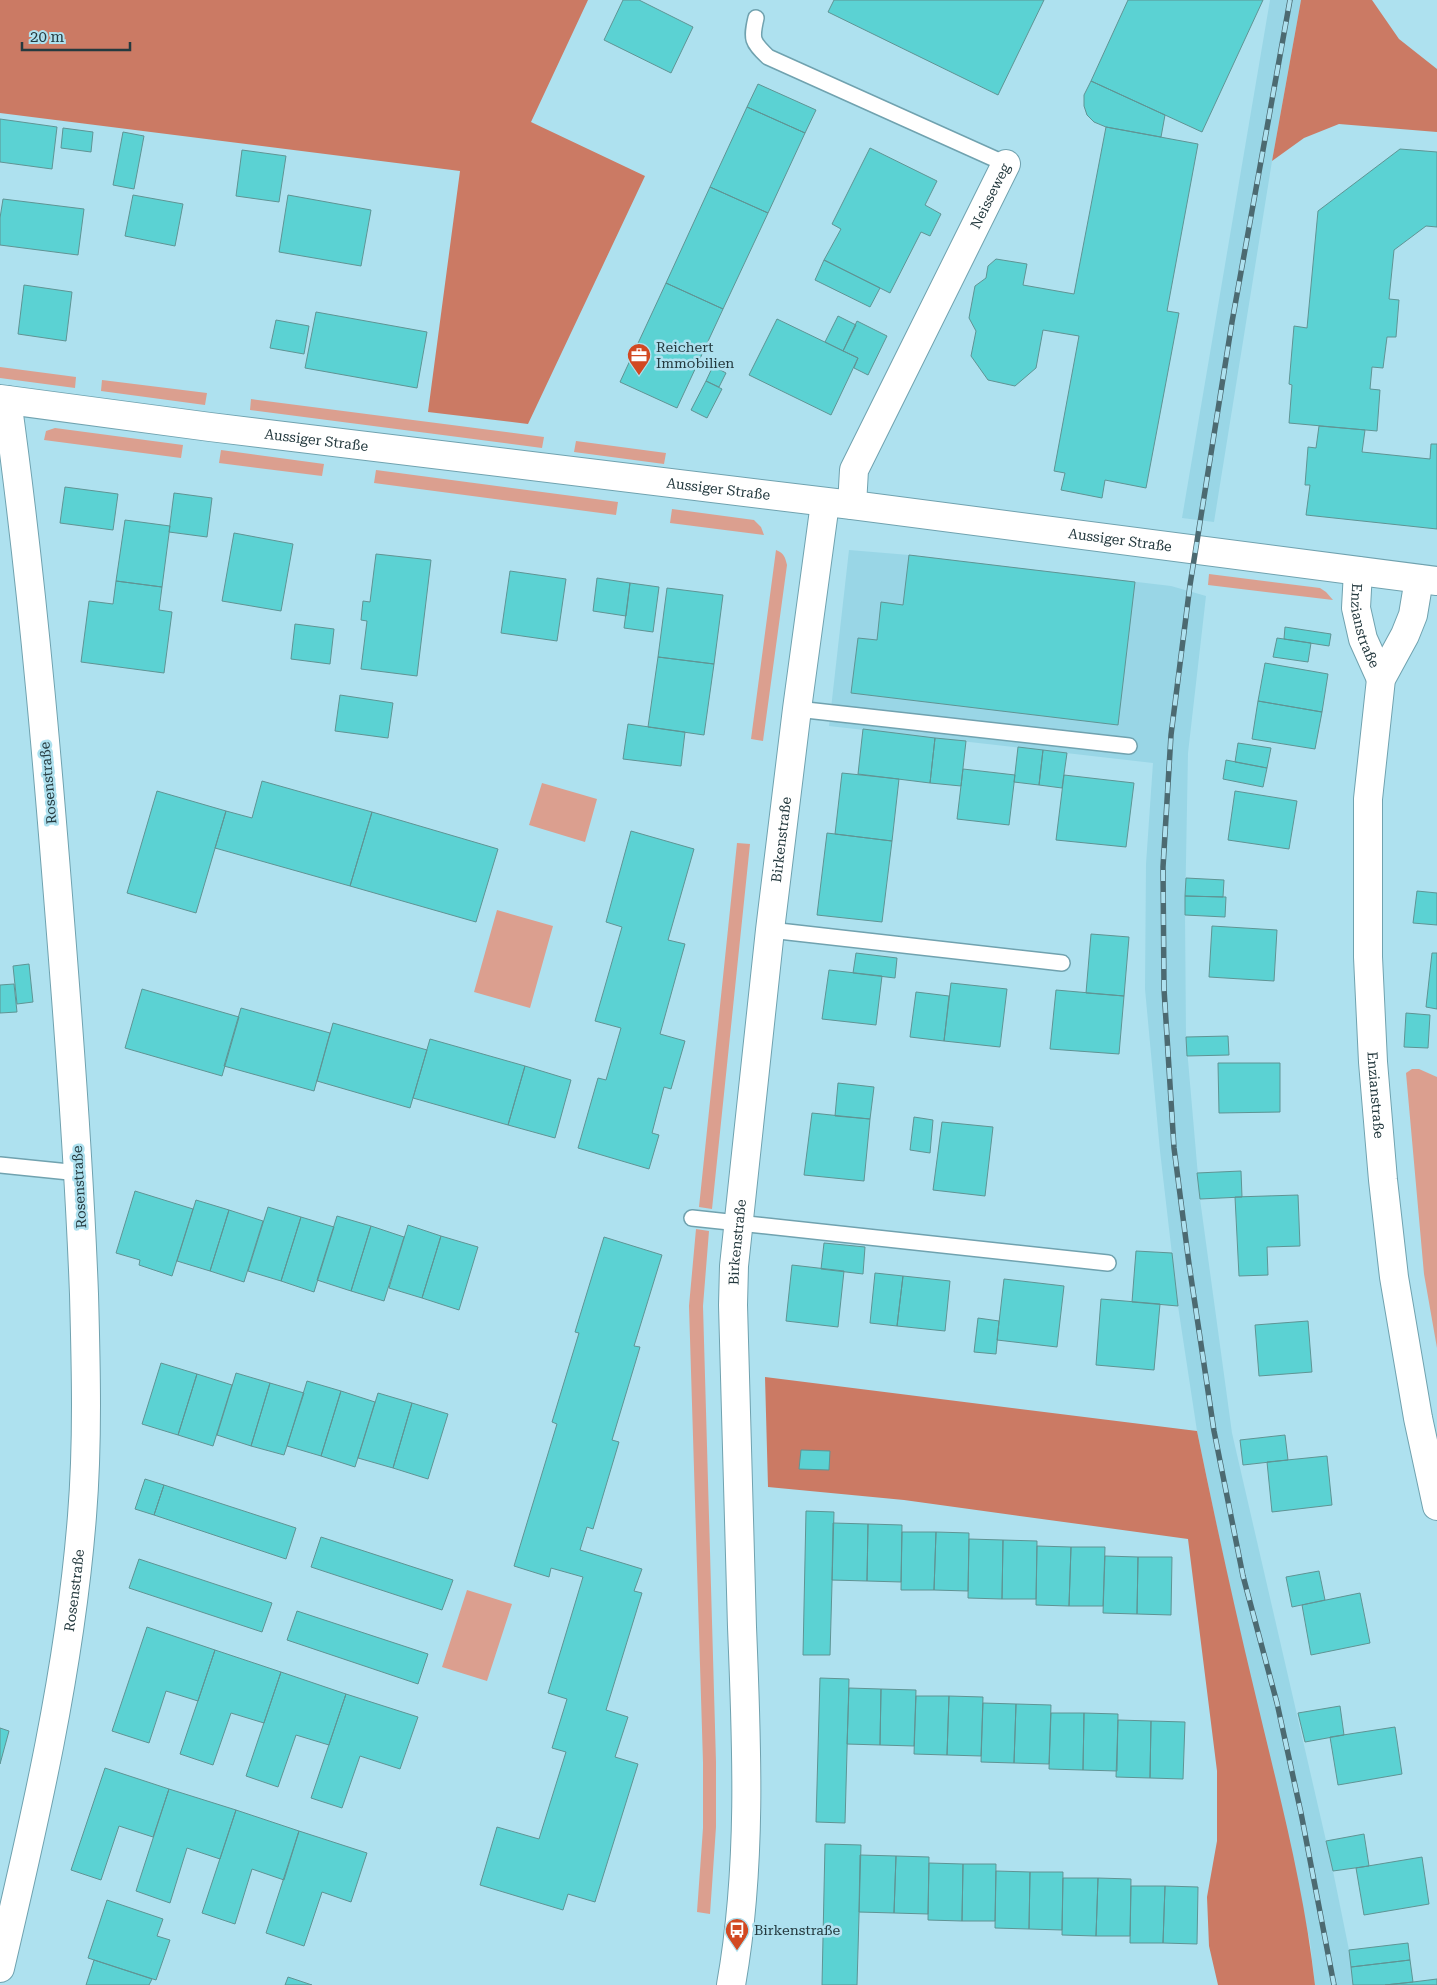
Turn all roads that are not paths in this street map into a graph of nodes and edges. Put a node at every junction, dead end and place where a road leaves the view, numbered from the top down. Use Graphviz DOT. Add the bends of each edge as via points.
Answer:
graph roads {
  1 [pos="756,18"];
  2 [pos="1006,164"];
  3 [pos="4,400"];
  4 [pos="825,503"];
  5 [pos="852,505"];
  6 [pos="1358,571"];
  7 [pos="1428,580"];
  8 [pos="1381,679"];
  9 [pos="797,709"];
  10 [pos="1129,746"];
  11 [pos="770,930"];
  12 [pos="1062,963"];
  13 [pos="0,1165"];
  14 [pos="79,1173"];
  15 [pos="692,1218"];
  16 [pos="740,1223"];
  17 [pos="1108,1264"];
  18 [pos="1437,1506"];
  19 [pos="0,1968"];
  20 [pos="731,1985"];
  1 -- 2 [label="lane, Neisseweg" via="752,35 755,44 768,57"];
  2 -- 5 [label="street, Neisseweg" via="854,470"];
  3 -- 4 [label="street, Aussiger Straße"];
  3 -- 14 [label="street, Rosenstraße" via="36,652"];
  4 -- 5 [label="street, Aussiger Straße"];
  4 -- 9 [label="street, Birkenstraße"];
  5 -- 6 [label="street, Aussiger Straße"];
  6 -- 7 [label="street, Aussiger Straße"];
  6 -- 8 [label="street, Enzianstraße" via="1356,608 1363,639"];
  7 -- 8 [label="street, Enzianstraße"];
  8 -- 18 [label="street, Enzianstraße" via="1368,799 1368,957 1373,1062 1394,1277"];
  9 -- 10 [label="lane"];
  9 -- 11 [label="street, Birkenstraße"];
  11 -- 12 [label="lane"];
  11 -- 16 [label="street, Birkenstraße"];
  13 -- 14 [label="lane"];
  14 -- 19 [label="street, Rosenstraße" via="86,1376 82,1516 56,1714"];
  15 -- 16 [label="lane"];
  16 -- 17 [label="lane"];
  16 -- 20 [label="street, Birkenstraße" via="733,1305 746,1824 737,1951"];
}
